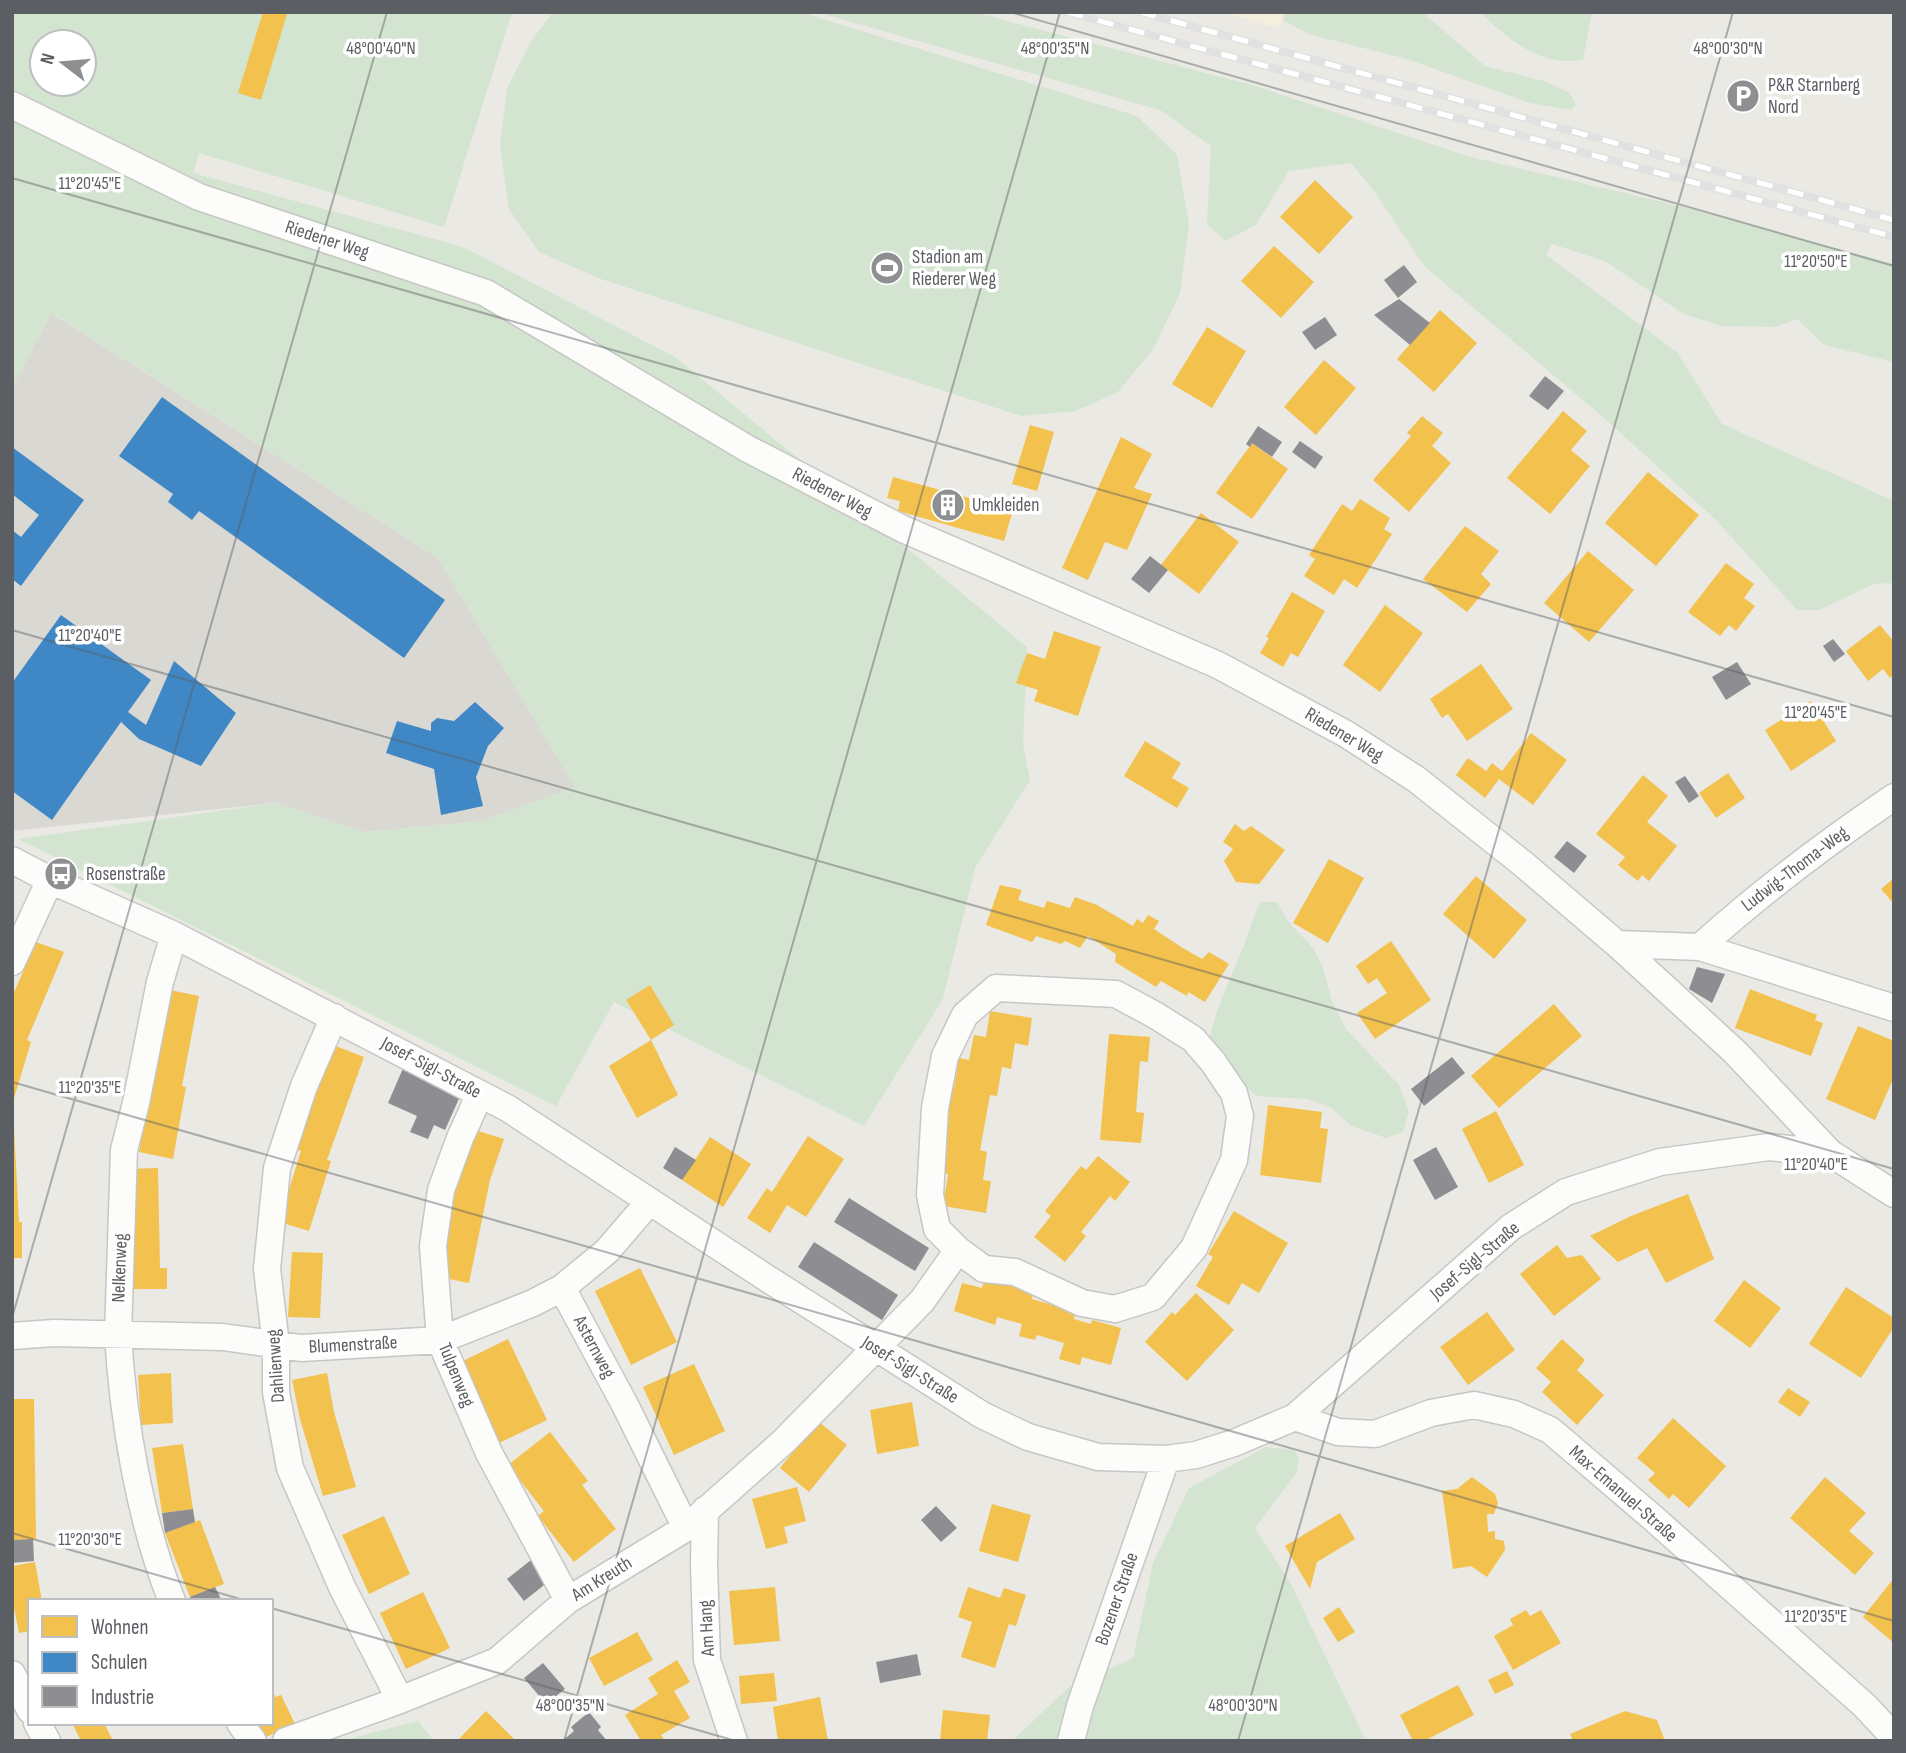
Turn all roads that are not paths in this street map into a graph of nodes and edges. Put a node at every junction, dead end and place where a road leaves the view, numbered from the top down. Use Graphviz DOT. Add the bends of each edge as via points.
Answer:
graph roads {
  1 [pos="12,105"];
  2 [pos="1894,797"];
  3 [pos="12,860"];
  4 [pos="50,880"];
  5 [pos="174,934"];
  6 [pos="1616,944"];
  7 [pos="1700,947"];
  8 [pos="12,962"];
  9 [pos="1894,1008"];
  10 [pos="334,1017"];
  11 [pos="480,1094"];
  12 [pos="1829,1153"];
  13 [pos="1894,1194"];
  14 [pos="649,1202"];
  15 [pos="958,1250"];
  16 [pos="562,1288"];
  17 [pos="118,1335"];
  18 [pos="12,1336"];
  19 [pos="440,1340"];
  20 [pos="276,1345"];
  21 [pos="874,1348"];
  22 [pos="1295,1417"];
  23 [pos="1166,1459"];
  24 [pos="705,1510"];
  25 [pos="686,1528"];
  26 [pos="171,1599"];
  27 [pos="568,1600"];
  28 [pos="12,1674"];
  29 [pos="400,1700"];
  30 [pos="28,1706"];
  31 [pos="38,1725"];
  32 [pos="241,1725"];
  33 [pos="1894,1737"];
  34 [pos="47,1741"];
  35 [pos="253,1741"];
  36 [pos="286,1741"];
  37 [pos="734,1741"];
  38 [pos="1071,1741"];
  1 -- 6 [label="street, Riedener Weg" via="199,197 486,293 748,449 902,529 1218,665 1346,734 1416,779"];
  2 -- 7 [label="street, Ludwig-Thoma-Weg" via="1750,902"];
  3 -- 4 [label="street, Josef-Sigl-Straße"];
  4 -- 5 [label="street, Josef-Sigl-Straße"];
  4 -- 8 [label="street"];
  5 -- 10 [label="street, Josef-Sigl-Straße"];
  5 -- 17 [label="street, Nelkenweg" via="124,1150"];
  6 -- 7 [label="street"];
  6 -- 12 [label="street, Riedener Weg" via="1735,1052"];
  7 -- 9 [label="street"];
  10 -- 11 [label="street, Josef-Sigl-Straße"];
  10 -- 20 [label="street, Dahlienweg" via="304,1086 277,1168 267,1269"];
  11 -- 14 [label="street, Josef-Sigl-Straße"];
  11 -- 19 [label="street, Tulpenweg" via="441,1190 433,1246"];
  12 -- 13 [label="street"];
  12 -- 22 [label="street, Josef-Sigl-Straße" via="1769,1147 1660,1162 1566,1192 1511,1227"];
  14 -- 16 [label="street, Blumenstraße" via="607,1251"];
  14 -- 21 [label="street, Josef-Sigl-Straße"];
  15 -- 15 [label="street" via="984,1269 1015,1272 1082,1303 1115,1309 1153,1297 1194,1248 1234,1160 1240,1116 1234,1093 1193,1039 1116,995 996,988 965,1015 945,1056 935,1108 930,1195 937,1228"];
  15 -- 21 [label="street, Am Kreuth" via="922,1301"];
  16 -- 19 [label="street, Blumenstraße"];
  16 -- 25 [label="street, Asternweg"];
  17 -- 18 [label="street, Blumenstraße"];
  17 -- 20 [label="street, Blumenstraße" via="223,1337"];
  17 -- 26 [label="street, Nelkenweg" via="134,1460 159,1568"];
  19 -- 20 [label="street, Blumenstraße" via="301,1348"];
  19 -- 27 [label="street, Tulpenweg" via="489,1453"];
  20 -- 29 [label="street, Dahlienweg" via="276,1392 290,1468 342,1587"];
  21 -- 23 [label="street, Josef-Sigl-Straße" via="982,1415 1028,1437 1098,1457"];
  21 -- 24 [label="street, Am Kreuth" via="783,1442"];
  22 -- 23 [label="street, Josef-Sigl-Straße" via="1234,1443"];
  22 -- 33 [label="street, Max-Emanuel-Straße" via="1338,1432 1375,1434 1431,1413 1474,1405 1514,1414 1550,1430 1865,1706"];
  23 -- 38 [label="street, Bozener Straße"];
  24 -- 25 [label="street, Am Kreuth"];
  24 -- 37 [label="street, Am Hang" via="707,1660"];
  25 -- 27 [label="street, Am Kreuth"];
  27 -- 29 [label="street, Am Kreuth" via="498,1661"];
  28 -- 30 [label="street"];
  29 -- 36 [label="street, Am Kreuth"];
  31 -- 34 [label="street"];
  32 -- 35 [label="street"];
}
